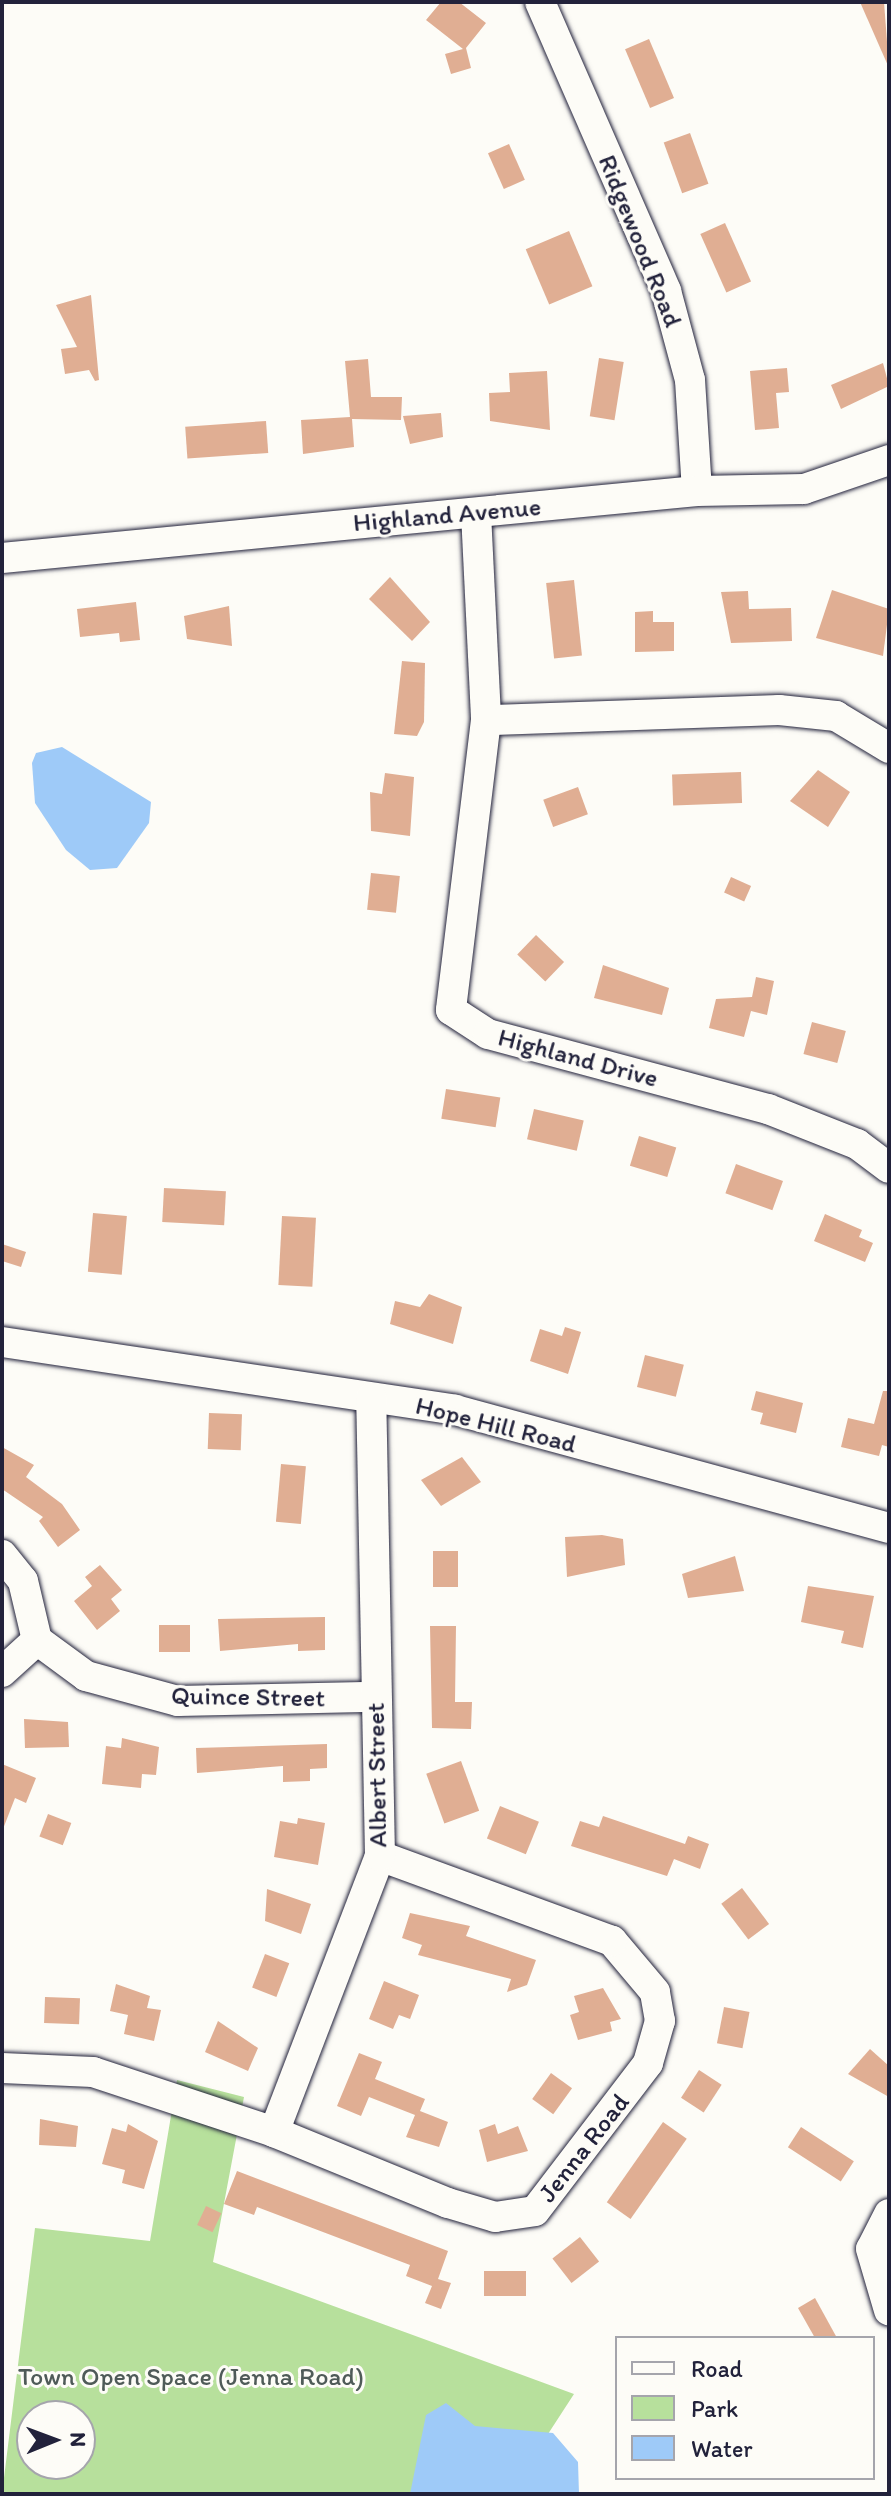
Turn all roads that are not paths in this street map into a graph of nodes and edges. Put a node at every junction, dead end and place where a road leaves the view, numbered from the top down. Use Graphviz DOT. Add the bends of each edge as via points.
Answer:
graph roads {
  1 [pos="540,2"];
  2 [pos="889,460"];
  3 [pos="697,491"];
  4 [pos="476,513"];
  5 [pos="2,558"];
  6 [pos="486,720"];
  7 [pos="889,748"];
  8 [pos="889,1168"];
  9 [pos="2,1342"];
  10 [pos="371,1398"];
  11 [pos="889,1528"];
  12 [pos="2,1555"];
  13 [pos="37,1640"];
  14 [pos="2,1672"];
  15 [pos="376,1697"];
  16 [pos="380,1856"];
  17 [pos="2,2068"];
  18 [pos="274,2132"];
  19 [pos="889,2214"];
  20 [pos="889,2310"];
  1 -- 3 [label="street, Ridgewood Road" via="666,291 690,380"];
  2 -- 3 [label="street, Highland Avenue" via="804,489"];
  3 -- 4 [label="street, Highland Avenue"];
  4 -- 5 [label="street, Highland Avenue"];
  4 -- 6 [label="street, Highland Drive"];
  6 -- 7 [label="street" via="779,710 836,716"];
  6 -- 8 [label="street, Highland Drive" via="451,1010 488,1034 768,1109 857,1144"];
  9 -- 10 [label="street, Hope Hill Road"];
  10 -- 11 [label="street, Hope Hill Road" via="455,1410"];
  10 -- 15 [label="street, Albert Street"];
  12 -- 13 [label="street" via="23,1581"];
  13 -- 14 [label="street"];
  13 -- 15 [label="street, Quince Street" via="86,1676 178,1701"];
  15 -- 16 [label="street, Albert Street"];
  16 -- 18 [label="street, Albert Street"];
  16 -- 18 [label="street, Jenna Road" via="612,1941 655,1992 660,2021 648,2063 535,2211 495,2217 448,2203"];
  17 -- 18 [label="street, Jenna Road" via="93,2072"];
  19 -- 20 [label="street" via="871,2249"];
}
